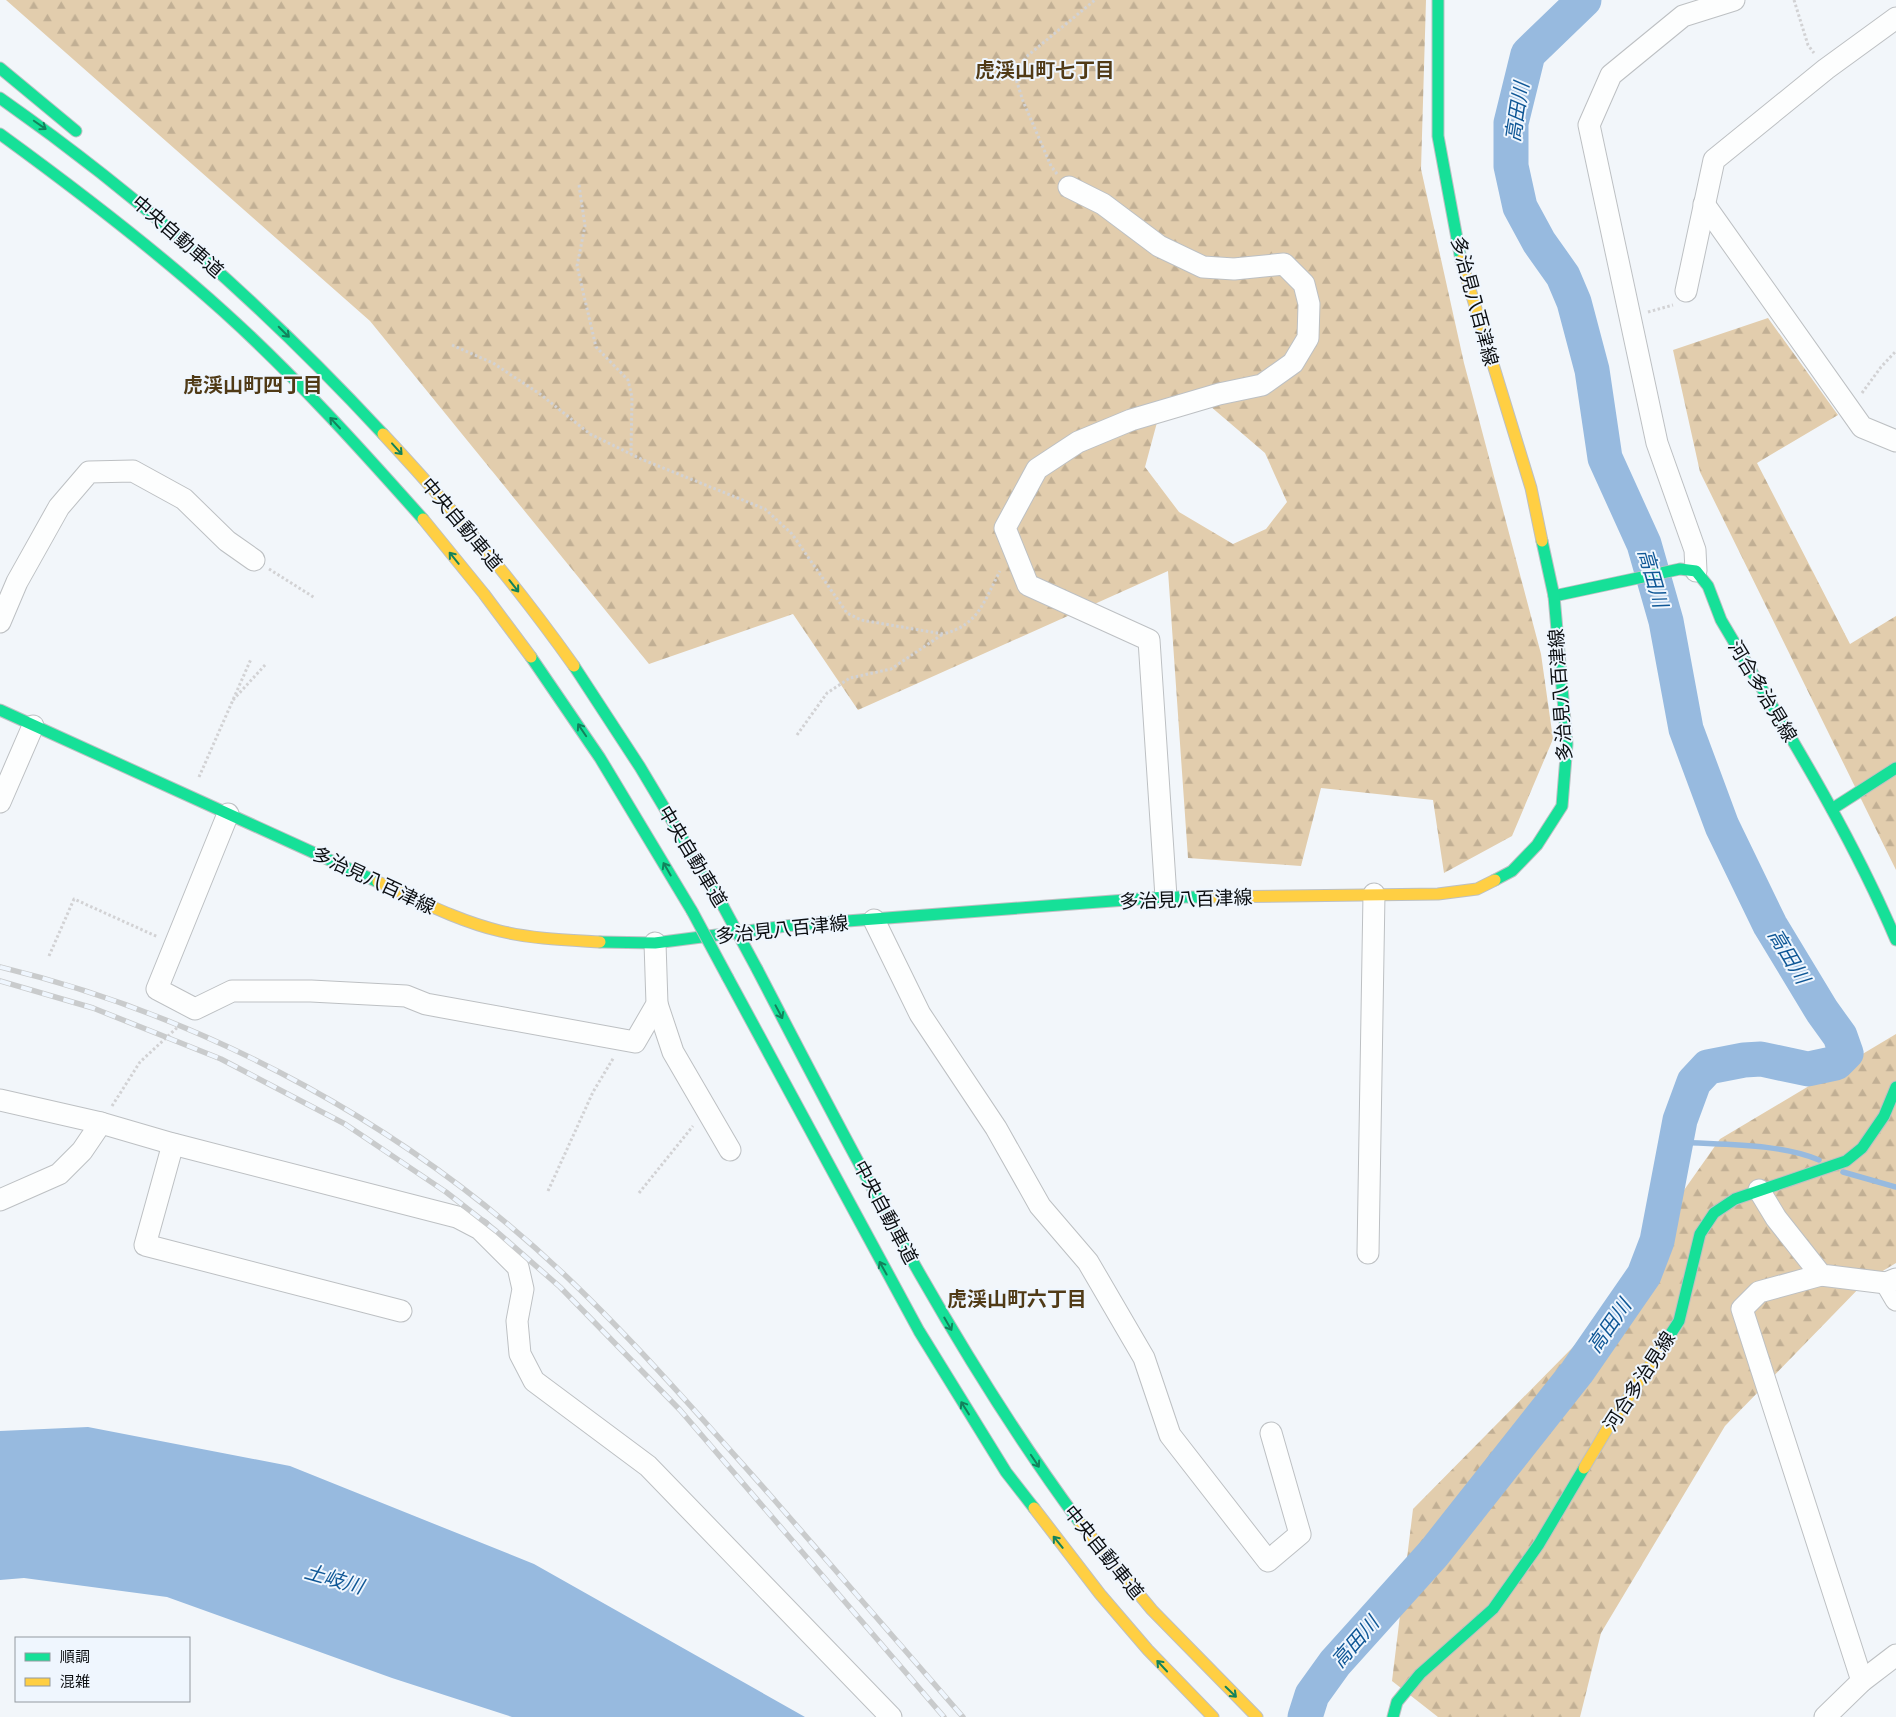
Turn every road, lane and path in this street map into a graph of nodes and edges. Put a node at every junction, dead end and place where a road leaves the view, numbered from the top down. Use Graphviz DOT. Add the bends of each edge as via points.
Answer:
graph roads {
  1 [pos="1095,0"];
  2 [pos="1438,0"];
  3 [pos="1734,0"];
  4 [pos="1794,0"];
  5 [pos="1896,18"];
  6 [pos="0,68"];
  7 [pos="1826,69"];
  8 [pos="0,98"];
  9 [pos="0,134"];
  10 [pos="86,140"];
  11 [pos="580,185"];
  12 [pos="1069,187"];
  13 [pos="1704,204"];
  14 [pos="180,223"];
  15 [pos="1686,291"];
  16 [pos="264,312"];
  17 [pos="1632,324"];
  18 [pos="452,345"];
  19 [pos="1896,351"];
  20 [pos="1850,410"];
  21 [pos="1896,441"];
  22 [pos="631,454"];
  23 [pos="254,560"];
  24 [pos="1020,565"];
  25 [pos="1688,570"];
  26 [pos="1554,596"];
  27 [pos="315,598"];
  28 [pos="0,622"];
  29 [pos="943,634"];
  30 [pos="251,659"];
  31 [pos="266,664"];
  32 [pos="231,703"];
  33 [pos="0,710"];
  34 [pos="33,726"];
  35 [pos="797,736"];
  36 [pos="1896,768"];
  37 [pos="191,797"];
  38 [pos="0,802"];
  39 [pos="1832,809"];
  40 [pos="228,814"];
  41 [pos="1374,894"];
  42 [pos="1166,897"];
  43 [pos="874,920"];
  44 [pos="1896,940"];
  45 [pos="655,943"];
  46 [pos="175,945"];
  47 [pos="49,956"];
  48 [pos="657,1004"];
  49 [pos="195,1009"];
  50 [pos="625,1039"];
  51 [pos="1896,1087"];
  52 [pos="0,1100"];
  53 [pos="706,1110"];
  54 [pos="101,1123"];
  55 [pos="172,1144"];
  56 [pos="730,1150"];
  57 [pos="1759,1190"];
  58 [pos="548,1191"];
  59 [pos="639,1193"];
  60 [pos="0,1200"];
  61 [pos="1368,1253"];
  62 [pos="1821,1275"];
  63 [pos="1893,1287"];
  64 [pos="400,1311"];
  65 [pos="1272,1432"];
  66 [pos="1896,1656"];
  67 [pos="1862,1681"];
  68 [pos="891,1717"];
  69 [pos="1213,1717"];
  70 [pos="1257,1717"];
  71 [pos="1392,1717"];
  72 [pos="1825,1717"];
  1 -- 12 [label="path" via="1026,57 1015,76 1051,166"];
  2 -- 26 [label="main road, 多治見八百津線" via="1438,136 1461,262 1531,488"];
  3 -- 17 [label="street" via="1683,16 1611,75 1589,124"];
  4 -- 7 [label="path" via="1808,45"];
  5 -- 7 [label="street"];
  6 -- 10 [label="main road"];
  7 -- 13 [label="street" via="1714,160"];
  8 -- 16 [label="main road, 中央自動車道, one-way" via="111,179"];
  69 -- 9 [label="main road, 中央自動車道, one-way, bridge" via="1148,1650 1100,1594 1053,1536 992,1450 877,1257 692,911 624,796 541,670 480,590 378,470 309,395 241,329 102,208"];
  11 -- 22 [label="path" via="585,226 578,266 596,348 628,380 632,397"];
  12 -- 24 [label="street" via="1103,204 1159,246 1203,267 1234,269 1284,264 1304,284 1309,304 1308,338 1293,363 1262,385 1131,420 1078,442 1036,469 1005,528"];
  13 -- 15 [label="street"];
  13 -- 20 [label="street"];
  14 -- 16 [label="main road" via="229,270"];
  15 -- 17 [label="path" via="1672,306 1647,313 1642,320"];
  16 -- 70 [label="main road, 中央自動車道, one-way, bridge" via="391,441 508,578 596,698 723,906 919,1272 1001,1412 1094,1541 1148,1606 1204,1667"];
  17 -- 25 [label="street" via="1657,443 1695,550"];
  18 -- 22 [label="path" via="493,363 540,394 590,434"];
  19 -- 20 [label="path"];
  20 -- 21 [label="street" via="1862,427"];
  22 -- 29 [label="path" via="765,509 792,534 847,613 861,620"];
  23 -- 27 [label="path"];
  23 -- 28 [label="street" via="227,541 184,498 133,471 89,472 59,507 17,582"];
  24 -- 29 [label="path" via="1000,571 970,623"];
  24 -- 42 [label="street" via="1028,585 1149,640"];
  25 -- 26 [label="main road"];
  25 -- 39 [label="main road, 河合多治見線" via="1708,586 1721,620"];
  26 -- 41 [label="main road, 多治見八百津線" via="1567,744 1562,806 1537,845 1512,871 1477,889 1438,894"];
  29 -- 35 [label="path" via="890,669 850,678 826,693"];
  30 -- 32 [label="path"];
  31 -- 32 [label="path"];
  32 -- 37 [label="path"];
  33 -- 34 [label="main road, 多治見八百津線"];
  34 -- 37 [label="main road, 多治見八百津線"];
  34 -- 38 [label="street"];
  36 -- 39 [label="main road"];
  37 -- 40 [label="main road, 多治見八百津線"];
  39 -- 44 [label="main road, 河合多治見線" via="1874,889"];
  40 -- 45 [label="main road, 多治見八百津線" via="441,912 500,931 557,940"];
  40 -- 46 [label="street"];
  41 -- 42 [label="main road, 多治見八百津線"];
  41 -- 61 [label="street"];
  42 -- 43 [label="main road, 多治見八百津線"];
  43 -- 45 [label="main road, 多治見八百津線" via="794,925"];
  43 -- 65 [label="street" via="920,1014 996,1128 1040,1206 1088,1262 1140,1350 1170,1435 1268,1561 1300,1534"];
  45 -- 48 [label="street"];
  46 -- 47 [label="path" via="74,899"];
  46 -- 49 [label="street" via="156,989"];
  48 -- 50 [label="street" via="635,1042"];
  48 -- 53 [label="street" via="673,1052"];
  49 -- 50 [label="street" via="232,991 406,996 426,1004"];
  49 -- 54 [label="path" via="140,1062"];
  50 -- 58 [label="path" via="593,1092"];
  51 -- 57 [label="main road, 河合多治見線" via="1884,1116 1862,1148 1846,1161"];
  52 -- 54 [label="street"];
  53 -- 56 [label="street"];
  53 -- 59 [label="path"];
  54 -- 55 [label="street"];
  54 -- 60 [label="street" via="82,1151 59,1174"];
  55 -- 64 [label="street" via="145,1245"];
  55 -- 68 [label="street" via="456,1217 480,1229 518,1267 523,1289 517,1321 520,1354 534,1381 648,1466"];
  57 -- 62 [label="street" via="1776,1218"];
  57 -- 71 [label="main road, 河合多治見線" via="1734,1199 1714,1213 1700,1234 1678,1321 1609,1426 1539,1544 1494,1609 1420,1674 1397,1702"];
  62 -- 63 [label="street"];
  62 -- 67 [label="street" via="1759,1292 1742,1310"];
  66 -- 67 [label="street"];
  67 -- 72 [label="street"];
}
